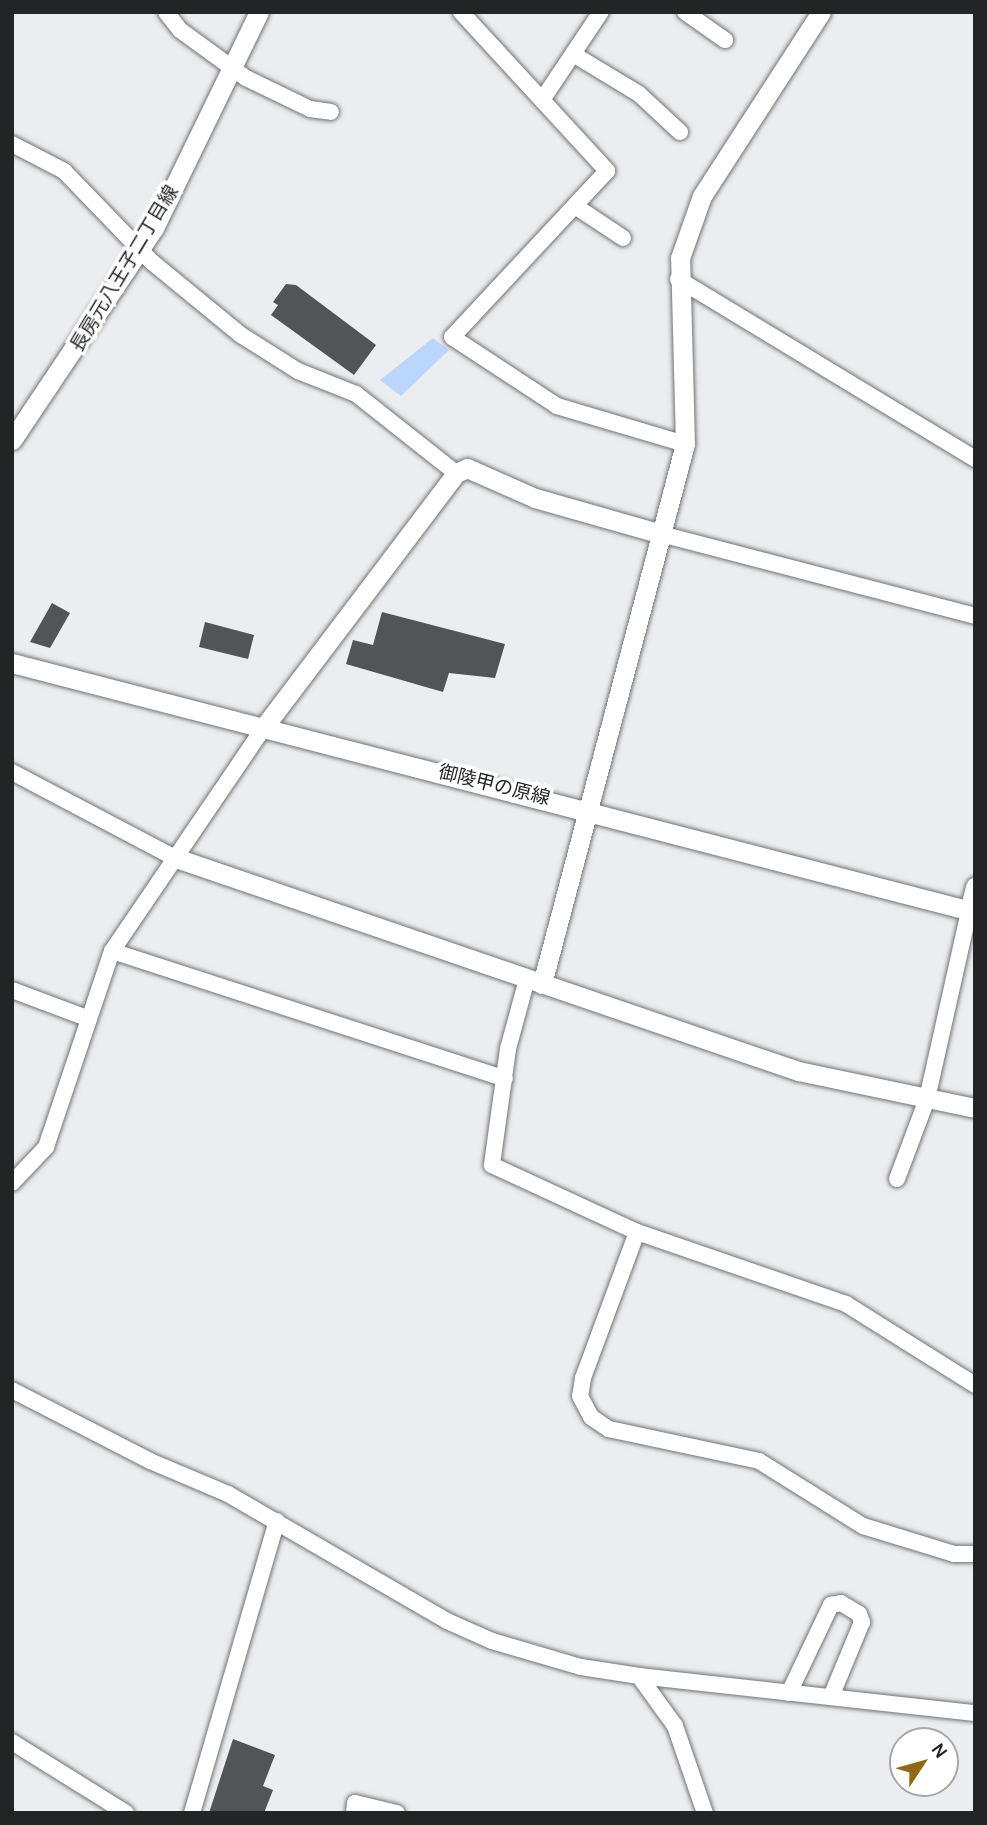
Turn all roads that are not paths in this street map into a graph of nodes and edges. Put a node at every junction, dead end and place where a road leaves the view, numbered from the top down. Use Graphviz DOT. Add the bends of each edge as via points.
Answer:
graph roads {
  1 [pos="166,12"];
  2 [pos="187,12"];
  3 [pos="259,12"];
  4 [pos="461,12"];
  5 [pos="601,12"];
  6 [pos="685,12"];
  7 [pos="821,12"];
  8 [pos="180,30"];
  9 [pos="725,40"];
  10 [pos="573,54"];
  11 [pos="232,69"];
  12 [pos="542,100"];
  13 [pos="331,112"];
  14 [pos="680,132"];
  15 [pos="12,144"];
  16 [pos="578,208"];
  17 [pos="623,238"];
  18 [pos="141,250"];
  19 [pos="678,279"];
  20 [pos="12,440"];
  21 [pos="685,444"];
  22 [pos="975,459"];
  23 [pos="456,473"];
  24 [pos="661,534"];
  25 [pos="975,616"];
  26 [pos="12,663"];
  27 [pos="264,727"];
  28 [pos="12,772"];
  29 [pos="591,811"];
  30 [pos="173,857"];
  31 [pos="975,887"];
  32 [pos="972,911"];
  33 [pos="112,951"];
  34 [pos="535,982"];
  35 [pos="12,990"];
  36 [pos="89,1020"];
  37 [pos="505,1079"];
  38 [pos="927,1099"];
  39 [pos="975,1108"];
  40 [pos="897,1179"];
  41 [pos="12,1183"];
  42 [pos="637,1232"];
  43 [pos="975,1385"];
  44 [pos="12,1391"];
  45 [pos="277,1521"];
  46 [pos="975,1554"];
  47 [pos="639,1676"];
  48 [pos="789,1693"];
  49 [pos="831,1697"];
  50 [pos="975,1713"];
  51 [pos="12,1742"];
  52 [pos="126,1813"];
  53 [pos="192,1813"];
  54 [pos="354,1813"];
  55 [pos="397,1813"];
  56 [pos="705,1813"];
  1 -- 8 [label="street"];
  2 -- 8 [label="street"];
  3 -- 11 [label="street, 長房元八王子二丁目線"];
  4 -- 12 [label="street"];
  5 -- 10 [label="street"];
  6 -- 9 [label="street"];
  7 -- 19 [label="street" via="702,196"];
  8 -- 11 [label="street"];
  10 -- 12 [label="street"];
  10 -- 14 [label="street" via="639,94"];
  11 -- 13 [label="street" via="310,108"];
  11 -- 18 [label="street, 長房元八王子二丁目線"];
  12 -- 16 [label="street" via="607,171"];
  15 -- 18 [label="street" via="64,171"];
  16 -- 17 [label="street"];
  16 -- 21 [label="street" via="452,337 557,405"];
  18 -- 20 [label="street, 長房元八王子二丁目線"];
  18 -- 23 [label="street" via="241,335 298,370 356,394"];
  19 -- 21 [label="street"];
  19 -- 22 [label="street"];
  21 -- 24 [label="street"];
  23 -- 24 [label="street" via="467,468 535,498"];
  23 -- 27 [label="street"];
  24 -- 25 [label="street"];
  24 -- 29 [label="street"];
  26 -- 27 [label="street, 御陵甲の原線"];
  27 -- 29 [label="street, 御陵甲の原線"];
  27 -- 30 [label="street"];
  28 -- 30 [label="street"];
  29 -- 32 [label="street, 御陵甲の原線"];
  29 -- 34 [label="street"];
  30 -- 33 [label="street"];
  30 -- 34 [label="street"];
  31 -- 32 [label="street"];
  32 -- 38 [label="street"];
  33 -- 36 [label="street"];
  33 -- 37 [label="street"];
  34 -- 37 [label="street"];
  34 -- 38 [label="street" via="798,1071"];
  35 -- 36 [label="street"];
  36 -- 41 [label="street" via="46,1147"];
  37 -- 42 [label="street" via="492,1165"];
  38 -- 39 [label="street"];
  38 -- 40 [label="street"];
  42 -- 43 [label="street" via="846,1304"];
  42 -- 46 [label="street" via="583,1378 580,1396 592,1417 609,1429 759,1461 863,1526 954,1554"];
  44 -- 45 [label="street"];
  45 -- 47 [label="street" via="476,1634 581,1667"];
  45 -- 53 [label="street"];
  47 -- 48 [label="street"];
  47 -- 56 [label="street" via="675,1726"];
  48 -- 49 [label="street"];
  48 -- 49 [label="street" via="831,1605 841,1603 859,1614 862,1622"];
  49 -- 50 [label="street"];
  51 -- 52 [label="street"];
  54 -- 55 [label="street" via="355,1803"];
}
